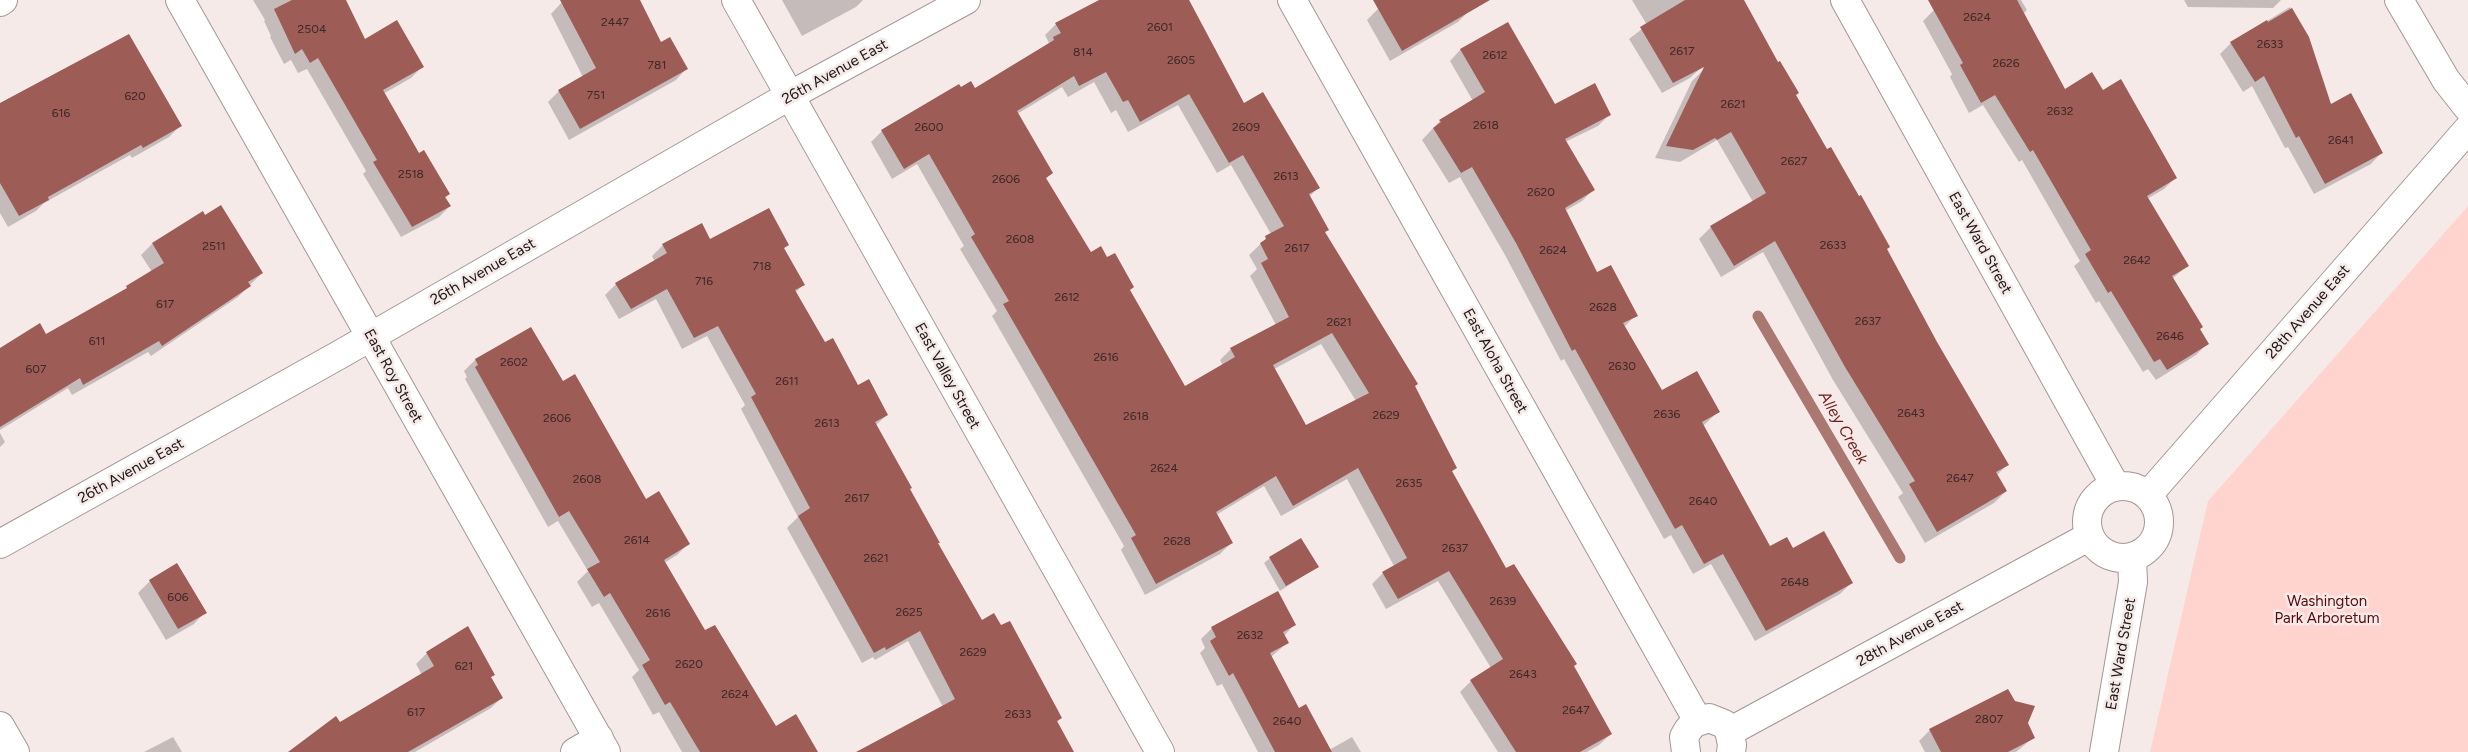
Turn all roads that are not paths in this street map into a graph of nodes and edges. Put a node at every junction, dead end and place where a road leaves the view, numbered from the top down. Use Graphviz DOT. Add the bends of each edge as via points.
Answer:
graph roads {
  1 [pos="180,0"];
  2 [pos="736,0"];
  3 [pos="966,0"];
  4 [pos="1292,0"];
  5 [pos="1845,0"];
  6 [pos="2399,0"];
  7 [pos="789,96"];
  8 [pos="2468,109"];
  9 [pos="2468,127"];
  10 [pos="370,337"];
  11 [pos="2116,487"];
  12 [pos="2148,496"];
  13 [pos="2090,536"];
  14 [pos="0,544"];
  15 [pos="2132,556"];
  16 [pos="1698,721"];
  17 [pos="0,726"];
  18 [pos="1730,742"];
  19 [pos="602,745"];
  20 [pos="15,752"];
  21 [pos="575,752"];
  22 [pos="1160,752"];
  23 [pos="1686,752"];
  24 [pos="2104,752"];
  1 -- 10 [label="street, East Roy Street"];
  2 -- 7 [label="street, East Valley Street"];
  3 -- 7 [label="street, 26th Avenue East"];
  4 -- 16 [label="street, East Aloha Street"];
  5 -- 11 [label="street, East Ward Street"];
  6 -- 8 [label="street" via="2446,80"];
  7 -- 10 [label="street, 26th Avenue East"];
  7 -- 22 [label="street, East Valley Street"];
  8 -- 9 [label="street"];
  9 -- 12 [label="street, 28th Avenue East"];
  10 -- 14 [label="street, 26th Avenue East"];
  10 -- 19 [label="street, East Roy Street"];
  11 -- 12 [label="street" via="2131,487"];
  11 -- 13 [label="street" via="2100,494 2091,507 2087,525"];
  12 -- 15 [label="street" via="2158,512 2157,536 2150,547"];
  13 -- 15 [label="street" via="2103,552 2115,557"];
  13 -- 18 [label="street, 28th Avenue East"];
  15 -- 24 [label="street, East Ward Street" via="2133,582"];
  16 -- 18 [label="street" via="1709,718 1724,724"];
  16 -- 23 [label="street" via="1684,737"];
  17 -- 20 [label="street"];
  19 -- 21 [label="street"];
}
